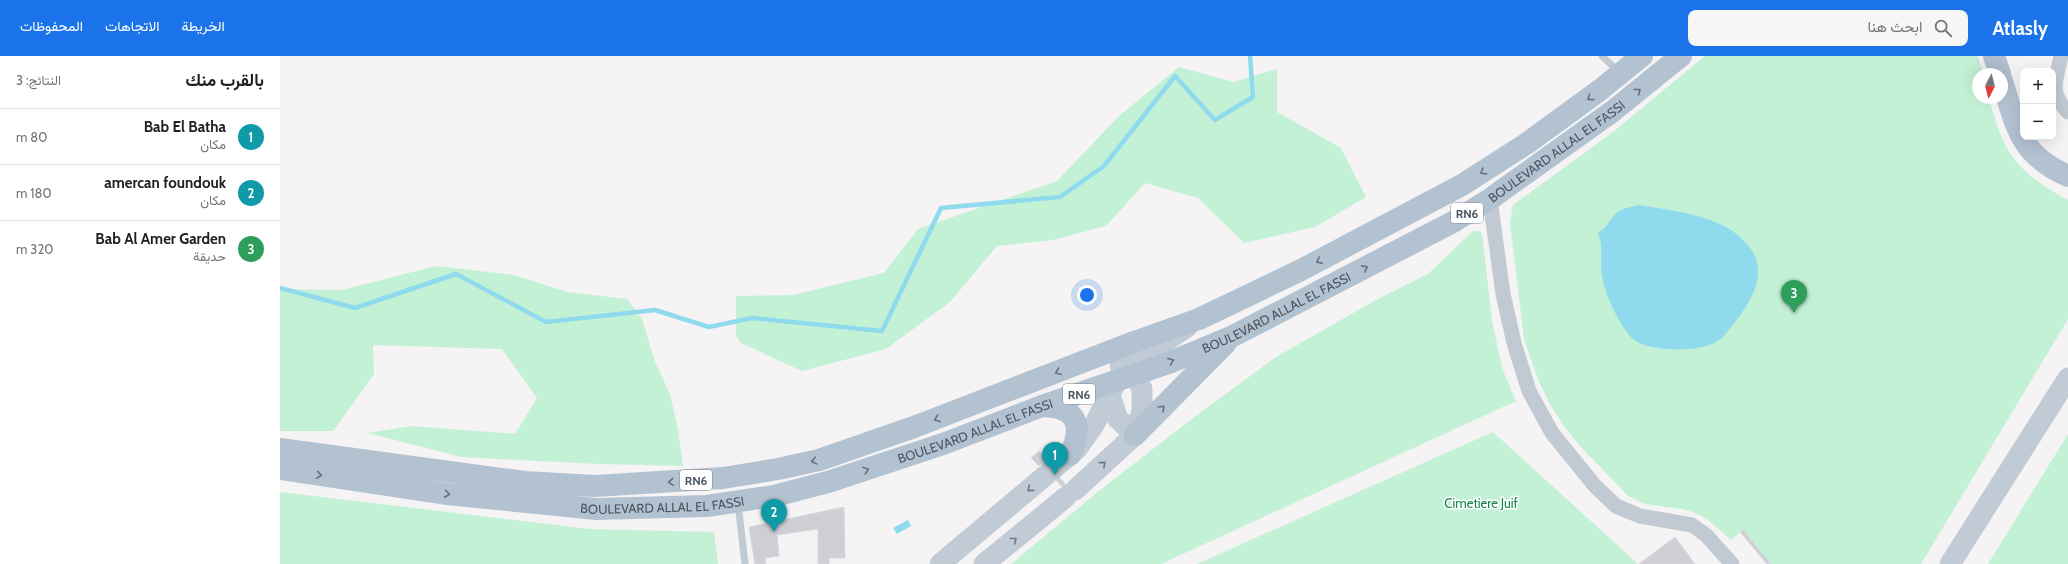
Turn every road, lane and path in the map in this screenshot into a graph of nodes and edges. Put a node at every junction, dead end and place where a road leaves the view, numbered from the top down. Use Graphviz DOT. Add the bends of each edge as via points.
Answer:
graph roads {
  1 [pos="1602,56"];
  2 [pos="1642,56"];
  3 [pos="1681,56"];
  4 [pos="1994,56"];
  5 [pos="2061,56"];
  6 [pos="1998,68"];
  7 [pos="1621,73"];
  8 [pos="2008,102"];
  9 [pos="2068,112"];
  10 [pos="2068,176"];
  11 [pos="1490,199"];
  12 [pos="1199,319"];
  13 [pos="1231,337"];
  14 [pos="1094,358"];
  15 [pos="2068,378"];
  16 [pos="1122,380"];
  17 [pos="1042,406"];
  18 [pos="1135,435"];
  19 [pos="280,449"];
  20 [pos="1070,455"];
  21 [pos="280,470"];
  22 [pos="707,480"];
  23 [pos="738,502"];
  24 [pos="707,506"];
  25 [pos="745,564"];
  26 [pos="940,564"];
  27 [pos="984,564"];
  28 [pos="1732,564"];
  29 [pos="1950,564"];
  1 -- 7 [label="lane"];
  2 -- 7 [label="main road, BOULEVARD ALLAL EL FASSI / RN6"];
  11 -- 3 [label="main road, BOULEVARD ALLAL EL FASSI / RN6, one-way" via="1613,111"];
  4 -- 6 [label="main road"];
  5 -- 9 [label="street" via="2054,88 2056,97"];
  7 -- 12 [label="main road, BOULEVARD ALLAL EL FASSI / RN6, one-way" via="1526,144 1462,185 1301,270"];
  8 -- 10 [label="main road" via="2024,144 2052,169"];
  13 -- 11 [label="main road, BOULEVARD ALLAL EL FASSI / RN6, one-way" via="1453,222"];
  11 -- 28 [label="street" via="1503,294 1514,343 1529,391 1552,433 1595,486 1616,506 1640,516 1692,526 1706,535"];
  12 -- 14 [label="main road, BOULEVARD ALLAL EL FASSI / RN6"];
  12 -- 16 [label="main road"];
  16 -- 13 [label="main road, BOULEVARD ALLAL EL FASSI / RN6, one-way"];
  18 -- 13 [label="main road, one-way"];
  14 -- 16 [label="main road" via="1112,362"];
  14 -- 22 [label="main road, BOULEVARD ALLAL EL FASSI / RN6, one-way" via="914,427 819,460"];
  15 -- 29 [label="main road"];
  16 -- 17 [label="main road, BOULEVARD ALLAL EL FASSI / RN6"];
  16 -- 18 [label="main road" via="1118,418"];
  16 -- 18 [label="main road" via="1140,384 1143,396 1142,411"];
  16 -- 20 [label="main road" via="1089,432"];
  17 -- 20 [label="main road" via="1060,409 1069,413 1076,421 1078,434"];
  23 -- 17 [label="main road, BOULEVARD ALLAL EL FASSI / RN6, one-way" via="774,496 835,480 943,444"];
  27 -- 18 [label="main road, one-way" via="1070,494"];
  22 -- 19 [label="main road, BOULEVARD ALLAL EL FASSI / RN6, one-way" via="595,486 552,485"];
  20 -- 26 [label="main road, one-way"];
  21 -- 24 [label="main road, BOULEVARD ALLAL EL FASSI / RN6, one-way" via="448,494 596,509"];
  22 -- 24 [label="main road"];
  23 -- 24 [label="main road, BOULEVARD ALLAL EL FASSI / RN6"];
  23 -- 25 [label="lane"];
}
